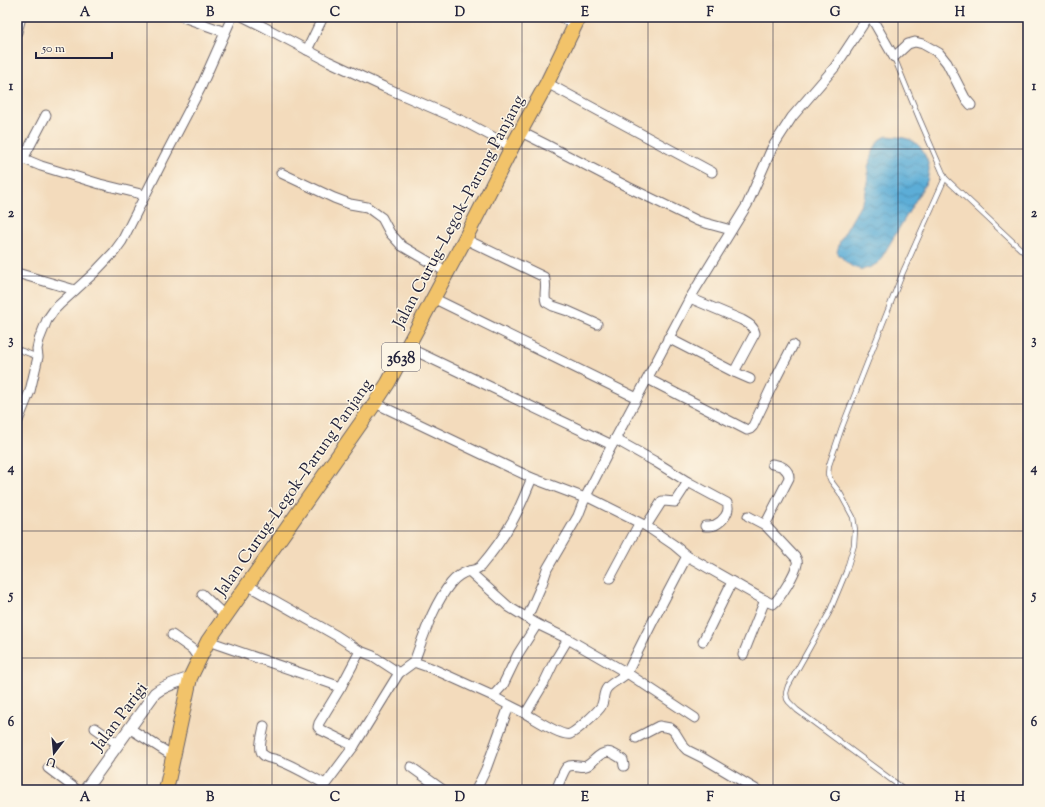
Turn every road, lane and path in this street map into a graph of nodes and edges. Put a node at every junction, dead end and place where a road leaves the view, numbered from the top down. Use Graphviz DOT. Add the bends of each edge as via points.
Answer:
graph roads {
  1 [pos="21,17"];
  2 [pos="183,17"];
  3 [pos="232,17"];
  4 [pos="244,17"];
  5 [pos="323,17"];
  6 [pos="561,17"];
  7 [pos="869,17"];
  8 [pos="577,21"];
  9 [pos="17,32"];
  10 [pos="225,32"];
  11 [pos="307,50"];
  12 [pos="894,57"];
  13 [pos="547,83"];
  14 [pos="971,105"];
  15 [pos="46,115"];
  16 [pos="520,132"];
  17 [pos="512,147"];
  18 [pos="20,158"];
  19 [pos="712,172"];
  20 [pos="281,173"];
  21 [pos="945,178"];
  22 [pos="145,196"];
  23 [pos="731,230"];
  24 [pos="465,239"];
  25 [pos="1028,256"];
  26 [pos="446,272"];
  27 [pos="17,273"];
  28 [pos="75,290"];
  29 [pos="433,298"];
  30 [pos="690,298"];
  31 [pos="597,324"];
  32 [pos="668,338"];
  33 [pos="793,345"];
  34 [pos="407,347"];
  35 [pos="17,349"];
  36 [pos="38,357"];
  37 [pos="734,372"];
  38 [pos="648,379"];
  39 [pos="750,379"];
  40 [pos="638,398"];
  41 [pos="374,403"];
  42 [pos="17,423"];
  43 [pos="613,442"];
  44 [pos="772,464"];
  45 [pos="532,478"];
  46 [pos="688,482"];
  47 [pos="585,498"];
  48 [pos="748,516"];
  49 [pos="642,525"];
  50 [pos="765,525"];
  51 [pos="705,526"];
  52 [pos="687,556"];
  53 [pos="469,571"];
  54 [pos="610,578"];
  55 [pos="732,582"];
  56 [pos="247,585"];
  57 [pos="202,594"];
  58 [pos="765,600"];
  59 [pos="225,616"];
  60 [pos="527,618"];
  61 [pos="537,624"];
  62 [pos="172,636"];
  63 [pos="568,639"];
  64 [pos="208,640"];
  65 [pos="703,641"];
  66 [pos="360,651"];
  67 [pos="743,655"];
  68 [pos="199,658"];
  69 [pos="414,662"];
  70 [pos="400,673"];
  71 [pos="627,673"];
  72 [pos="190,678"];
  73 [pos="341,687"];
  74 [pos="493,696"];
  75 [pos="510,706"];
  76 [pos="526,713"];
  77 [pos="695,718"];
  78 [pos="264,726"];
  79 [pos="95,728"];
  80 [pos="130,728"];
  81 [pos="636,738"];
  82 [pos="118,744"];
  83 [pos="354,746"];
  84 [pos="173,756"];
  85 [pos="624,766"];
  86 [pos="411,767"];
  87 [pos="48,768"];
  88 [pos="323,787"];
  89 [pos="901,787"];
  90 [pos="76,790"];
  91 [pos="85,790"];
  92 [pos="166,790"];
  93 [pos="443,790"];
  94 [pos="476,790"];
  95 [pos="556,790"];
  96 [pos="757,790"];
  1 -- 9 [label="street"];
  2 -- 10 [label="street"];
  3 -- 10 [label="street"];
  4 -- 11 [label="street"];
  5 -- 11 [label="street"];
  6 -- 8 [label="street"];
  7 -- 12 [label="street"];
  7 -- 23 [label="street" via="835,67 792,117 772,148 748,205"];
  8 -- 13 [label="main road, Jalan Curug–Legok–Parung Panjang / 3638"];
  10 -- 22 [label="street" via="200,89"];
  11 -- 17 [label="street" via="465,122"];
  12 -- 14 [label="street" via="908,44 915,42 939,53"];
  12 -- 21 [label="lane"];
  13 -- 16 [label="main road, Jalan Curug–Legok–Parung Panjang / 3638"];
  13 -- 19 [label="street"];
  15 -- 18 [label="street"];
  16 -- 17 [label="main road, Jalan Curug–Legok–Parung Panjang / 3638"];
  16 -- 23 [label="street" via="698,221"];
  17 -- 24 [label="main road, Jalan Curug–Legok–Parung Panjang / 3638"];
  18 -- 22 [label="street"];
  20 -- 26 [label="street" via="334,198 367,207 382,218 390,233 402,246"];
  21 -- 25 [label="lane"];
  21 -- 89 [label="lane" via="903,272 829,465 828,474 831,481 853,517 854,544 846,572 829,613 786,693 789,702 797,710"];
  22 -- 28 [label="street" via="114,252"];
  23 -- 30 [label="street"];
  24 -- 26 [label="main road, Jalan Curug–Legok–Parung Panjang / 3638"];
  24 -- 31 [label="street" via="544,277 546,302"];
  26 -- 29 [label="main road, Jalan Curug–Legok–Parung Panjang / 3638"];
  27 -- 28 [label="street"];
  28 -- 36 [label="street" via="47,320 39,340"];
  29 -- 34 [label="main road, Jalan Curug–Legok–Parung Panjang / 3638"];
  29 -- 40 [label="street"];
  30 -- 32 [label="street"];
  30 -- 37 [label="street" via="742,320 754,329 755,333"];
  32 -- 37 [label="street"];
  32 -- 38 [label="street"];
  33 -- 38 [label="street" via="753,426 747,430"];
  34 -- 41 [label="main road, Jalan Curug–Legok–Parung Panjang / 3638"];
  34 -- 43 [label="street"];
  35 -- 36 [label="lane"];
  36 -- 42 [label="street" via="30,391"];
  37 -- 39 [label="street"];
  38 -- 40 [label="street"];
  40 -- 43 [label="street"];
  41 -- 45 [label="street"];
  41 -- 56 [label="main road, Jalan Curug–Legok–Parung Panjang / 3638"];
  43 -- 46 [label="street" via="654,461"];
  43 -- 47 [label="street"];
  44 -- 50 [label="street" via="786,470 789,478"];
  45 -- 47 [label="street"];
  45 -- 53 [label="street" via="511,524 498,545 479,567"];
  46 -- 49 [label="street" via="675,502 662,502"];
  46 -- 51 [label="street" via="727,503 729,507 721,521"];
  47 -- 49 [label="street" via="590,498"];
  47 -- 60 [label="street" via="578,516 547,569"];
  48 -- 50 [label="street"];
  49 -- 52 [label="street" via="674,544"];
  49 -- 54 [label="street"];
  50 -- 58 [label="street" via="798,562 778,599 773,604"];
  52 -- 55 [label="street"];
  52 -- 71 [label="street"];
  53 -- 60 [label="street" via="509,606"];
  53 -- 69 [label="street" via="458,575 442,597 428,624"];
  55 -- 58 [label="street"];
  55 -- 65 [label="street"];
  56 -- 59 [label="main road, Jalan Curug–Legok–Parung Panjang / 3638"];
  56 -- 66 [label="street"];
  57 -- 59 [label="street"];
  58 -- 67 [label="street"];
  59 -- 64 [label="main road, Jalan Curug–Legok–Parung Panjang / 3638"];
  60 -- 61 [label="street"];
  61 -- 63 [label="street"];
  61 -- 74 [label="street" via="503,685"];
  62 -- 68 [label="street" via="192,649"];
  63 -- 71 [label="street"];
  63 -- 76 [label="street"];
  64 -- 68 [label="main road, Jalan Curug–Legok–Parung Panjang / 3638"];
  64 -- 73 [label="street"];
  66 -- 70 [label="street"];
  66 -- 73 [label="street"];
  68 -- 72 [label="main road, Jalan Curug–Legok–Parung Panjang / 3638"];
  69 -- 70 [label="street"];
  69 -- 74 [label="street"];
  70 -- 83 [label="street"];
  71 -- 76 [label="street" via="608,687 600,708 570,735 548,727"];
  71 -- 77 [label="street"];
  72 -- 80 [label="street, Jalan Parigi" via="161,688"];
  72 -- 84 [label="main road, Jalan Curug–Legok–Parung Panjang"];
  73 -- 83 [label="street" via="318,727"];
  74 -- 75 [label="street"];
  75 -- 76 [label="street"];
  75 -- 94 [label="street"];
  78 -- 88 [label="street" via="261,744 263,755 280,761"];
  79 -- 82 [label="street"];
  80 -- 82 [label="street, Jalan Parigi"];
  80 -- 84 [label="street"];
  81 -- 96 [label="street" via="658,726 670,728 687,750"];
  82 -- 91 [label="street, Jalan Parigi"];
  83 -- 88 [label="street"];
  84 -- 92 [label="main road, Jalan Curug–Legok–Parung Panjang"];
  85 -- 95 [label="street" via="623,760 614,754 600,754 588,766 568,766"];
  86 -- 93 [label="street"];
  87 -- 90 [label="street"];
}
